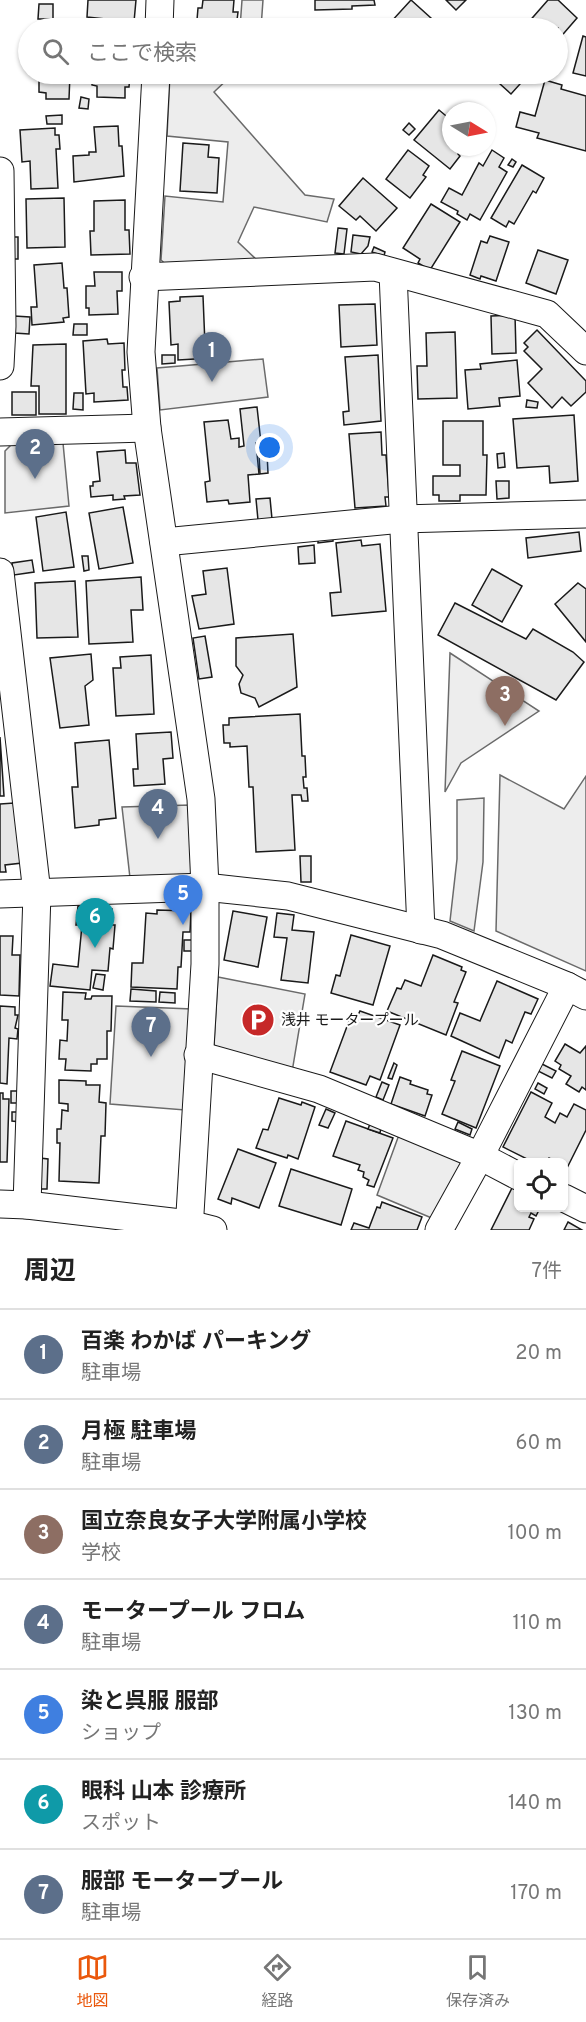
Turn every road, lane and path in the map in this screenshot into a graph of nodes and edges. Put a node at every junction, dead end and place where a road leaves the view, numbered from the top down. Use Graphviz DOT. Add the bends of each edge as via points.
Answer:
graph roads {
  1 [pos="160,0"];
  2 [pos="159,18"];
  3 [pos="155,84"];
  4 [pos="0,171"];
  5 [pos="393,273"];
  6 [pos="143,278"];
  7 [pos="586,351"];
  8 [pos="0,366"];
  9 [pos="147,428"];
  10 [pos="0,432"];
  11 [pos="586,514"];
  12 [pos="402,519"];
  13 [pos="164,542"];
  14 [pos="0,572"];
  15 [pos="205,887"];
  16 [pos="37,893"];
  17 [pos="0,894"];
  18 [pos="421,930"];
  19 [pos="577,991"];
  20 [pos="198,1054"];
  21 [pos="480,1156"];
  22 [pos="514,1173"];
  23 [pos="568,1200"];
  24 [pos="0,1204"];
  25 [pos="27,1205"];
  26 [pos="586,1209"];
  27 [pos="197,1228"];
  28 [pos="439,1230"];
  1 -- 2 [label="street"];
  3 -- 6 [label="street"];
  4 -- 8 [label="street"];
  5 -- 6 [label="street" via="375,267"];
  5 -- 7 [label="street" via="547,314"];
  5 -- 12 [label="street"];
  6 -- 9 [label="street" via="141,352"];
  9 -- 10 [label="street"];
  9 -- 13 [label="street"];
  11 -- 12 [label="street"];
  12 -- 13 [label="street"];
  12 -- 18 [label="street"];
  13 -- 15 [label="street" via="201,799"];
  14 -- 16 [label="street"];
  15 -- 16 [label="street"];
  15 -- 18 [label="street" via="288,896"];
  15 -- 20 [label="street" via="205,964"];
  16 -- 17 [label="street"];
  16 -- 25 [label="street"];
  18 -- 19 [label="street"];
  19 -- 21 [label="street"];
  20 -- 21 [label="street" via="319,1089"];
  20 -- 27 [label="street"];
  21 -- 22 [label="street"];
  21 -- 28 [label="street"];
  23 -- 26 [label="street"];
  24 -- 25 [label="street"];
  25 -- 27 [label="street"];
}
